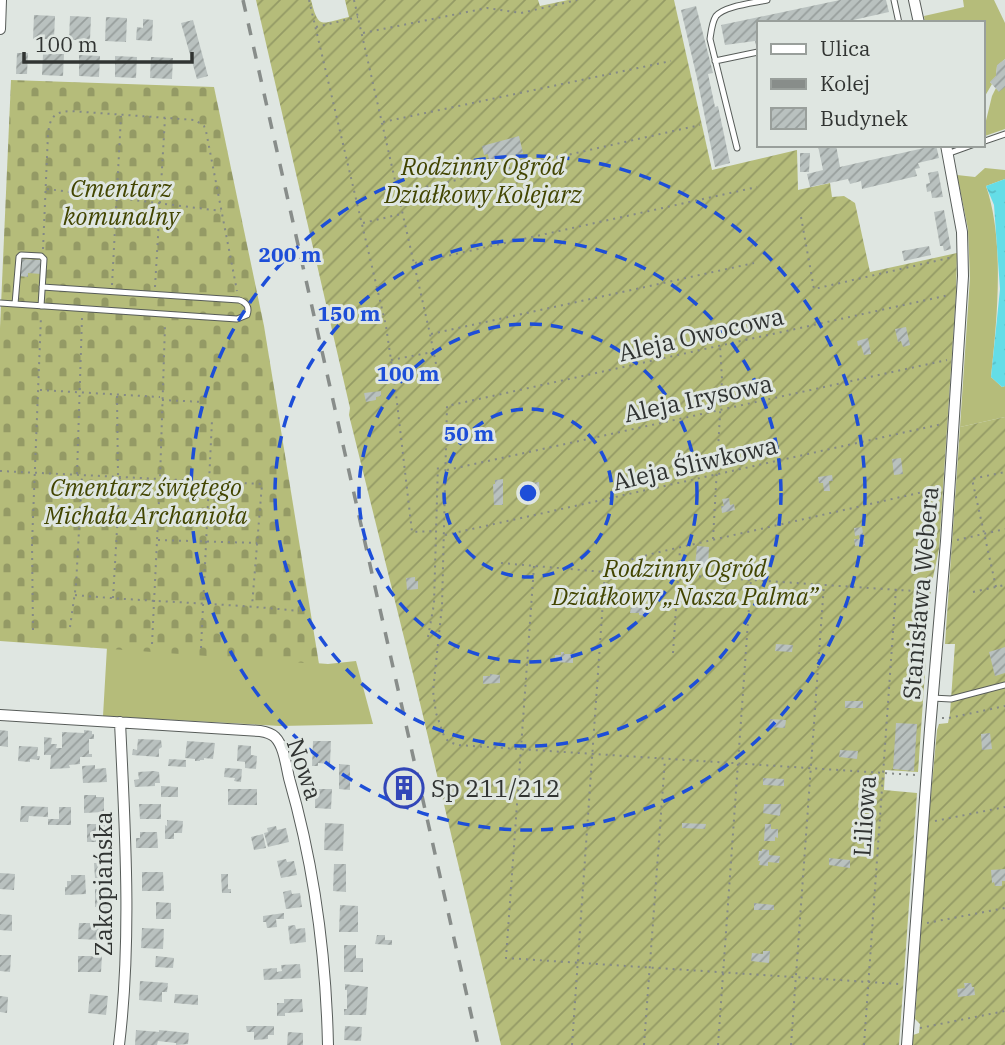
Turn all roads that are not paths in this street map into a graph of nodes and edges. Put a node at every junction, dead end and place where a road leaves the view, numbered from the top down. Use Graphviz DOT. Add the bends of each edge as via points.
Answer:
graph roads {
  1 [pos="1,0"];
  2 [pos="767,0"];
  3 [pos="894,0"];
  4 [pos="914,0"];
  5 [pos="898,21"];
  6 [pos="919,21"];
  7 [pos="0,29"];
  8 [pos="757,52"];
  9 [pos="715,61"];
  10 [pos="1005,134"];
  11 [pos="984,141"];
  12 [pos="737,148"];
  13 [pos="946,149"];
  14 [pos="42,288"];
  15 [pos="0,303"];
  16 [pos="15,304"];
  17 [pos="41,306"];
  18 [pos="1005,685"];
  19 [pos="932,698"];
  20 [pos="0,715"];
  21 [pos="121,722"];
  22 [pos="119,1045"];
  23 [pos="328,1045"];
  24 [pos="907,1045"];
  1 -- 7 [label="street"];
  2 -- 9 [label="lane" via="717,15 709,39"];
  3 -- 5 [label="lane"];
  4 -- 6 [label="street"];
  8 -- 9 [label="lane"];
  9 -- 12 [label="lane"];
  10 -- 11 [label="lane"];
  13 -- 19 [label="street, Stanisława Webera" via="964,256"];
  14 -- 16 [label="lane" via="43,257 19,257"];
  14 -- 17 [label="lane"];
  14 -- 17 [label="lane" via="239,300 248,312 237,319"];
  15 -- 16 [label="lane"];
  16 -- 17 [label="lane"];
  18 -- 19 [label="lane" via="951,699"];
  19 -- 24 [label="street, Stanisława Webera"];
  20 -- 21 [label="street, Nowa"];
  21 -- 22 [label="street, Zakopiańska" via="127,911"];
  21 -- 23 [label="street, Nowa" via="260,730 279,743 310,861"];
}
